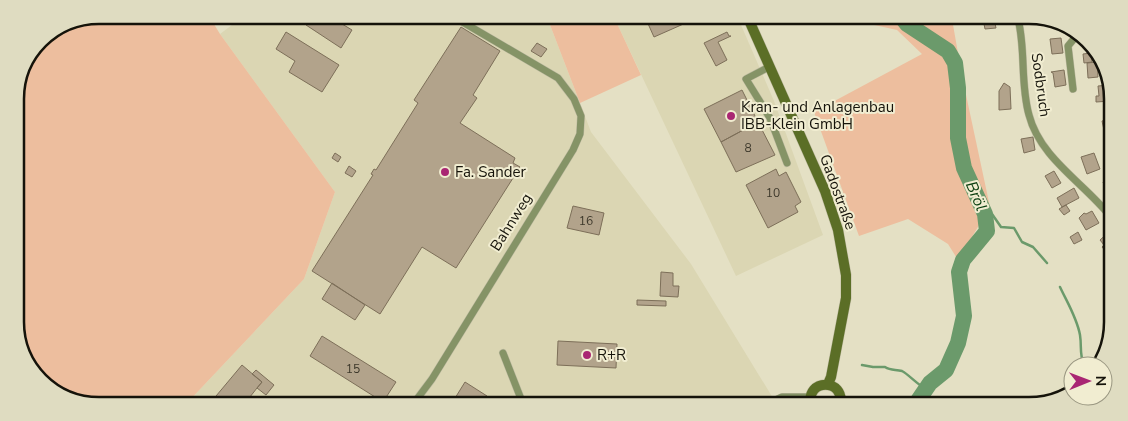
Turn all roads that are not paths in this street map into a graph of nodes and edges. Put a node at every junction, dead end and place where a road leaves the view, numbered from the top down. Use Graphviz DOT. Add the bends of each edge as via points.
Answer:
graph roads {
  1 [pos="466,24"];
  2 [pos="751,24"];
  3 [pos="1019,24"];
  4 [pos="1074,38"];
  5 [pos="769,67"];
  6 [pos="1073,89"];
  7 [pos="787,163"];
  8 [pos="1104,209"];
  9 [pos="503,353"];
  10 [pos="828,384"];
  11 [pos="418,397"];
  12 [pos="521,397"];
  13 [pos="811,397"];
  14 [pos="840,397"];
  1 -- 11 [label="street, Bahnweg" via="558,78 574,99 581,116 580,134"];
  2 -- 5 [label="main road, Gadostraße"];
  3 -- 8 [label="street, Sodbruch" via="1022,74 1035,130 1051,157"];
  4 -- 6 [label="street" via="1068,46"];
  5 -- 7 [label="street" via="746,79 770,118"];
  5 -- 10 [label="main road, Gadostraße" via="825,191 846,275 844,315"];
  9 -- 12 [label="street"];
  10 -- 13 [label="main road" via="814,389"];
  10 -- 14 [label="main road" via="839,391"];
}
